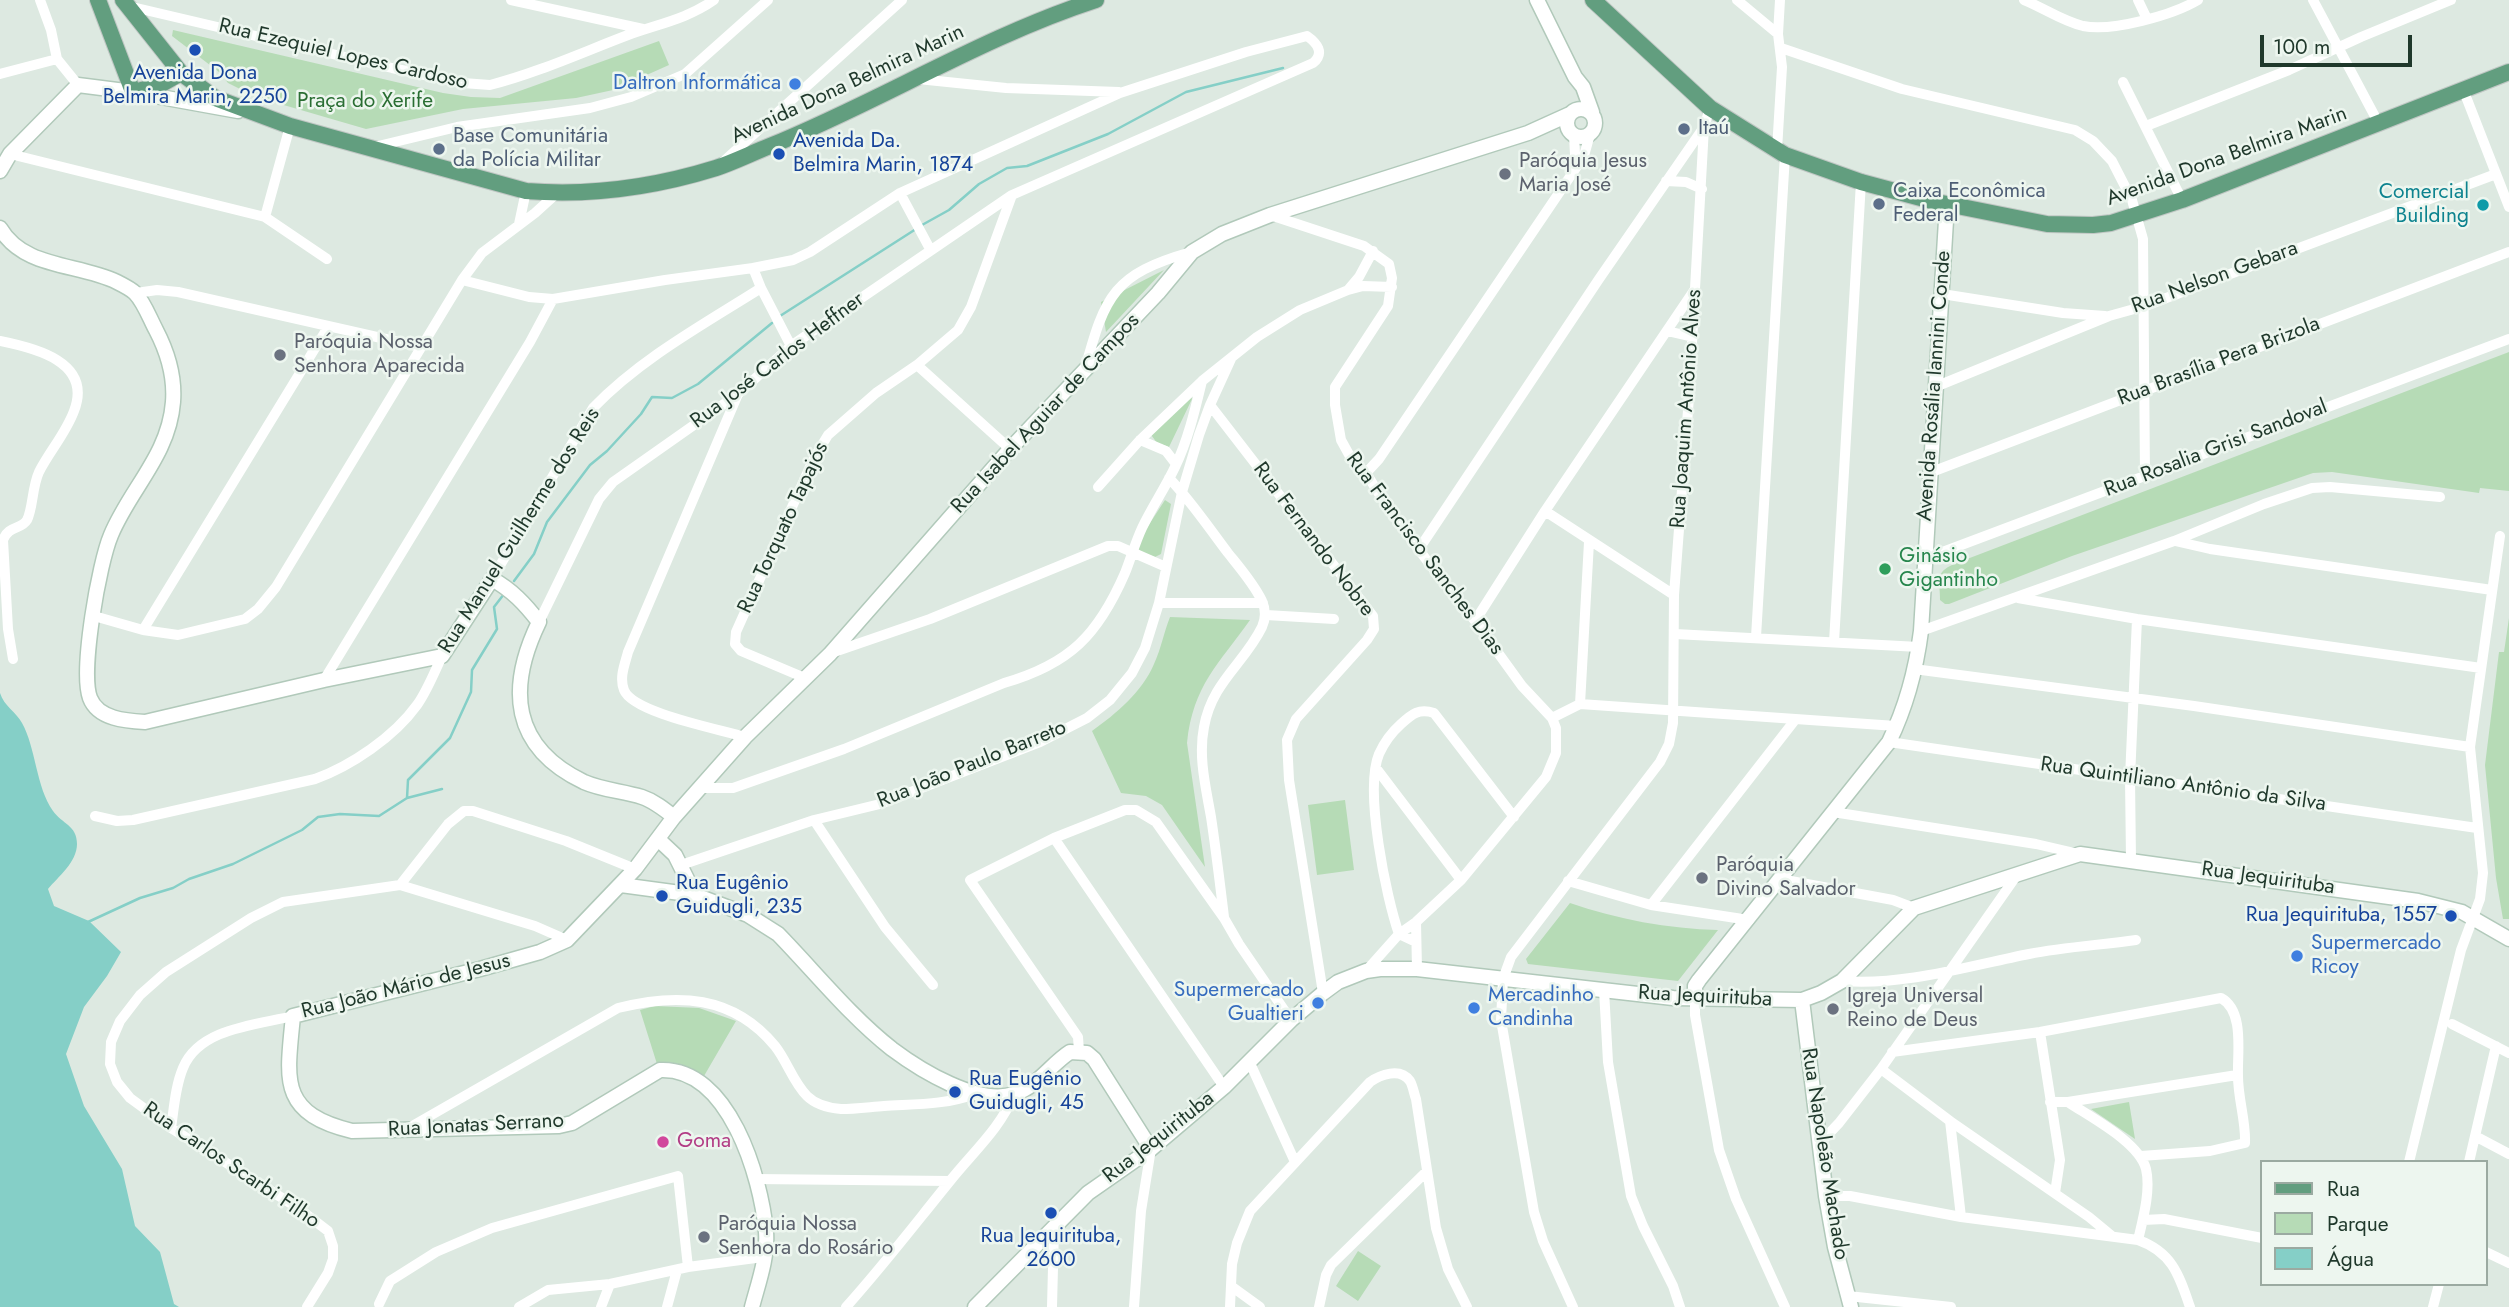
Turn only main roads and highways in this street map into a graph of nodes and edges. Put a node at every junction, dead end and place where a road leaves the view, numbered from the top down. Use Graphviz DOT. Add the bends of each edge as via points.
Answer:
graph roads {
  1 [pos="98,0"];
  2 [pos="1096,0"];
  3 [pos="1593,0"];
  4 [pos="129,7"];
  5 [pos="2509,72"];
  6 [pos="181,73"];
  1 -- 6 [label="main road" via="133,92 158,86"];
  2 -- 6 [label="main road, Avenida Dona Belmira Marin" via="1030,23 809,131 718,167 653,183 556,193 526,191 290,126 215,98"];
  3 -- 5 [label="main road, Avenida Dona Belmira Marin" via="1710,107 1781,152 1861,182 1947,204 2071,226 2111,223 2182,200"];
  4 -- 6 [label="main road, Avenida Dona Belmira Marin"];
}
